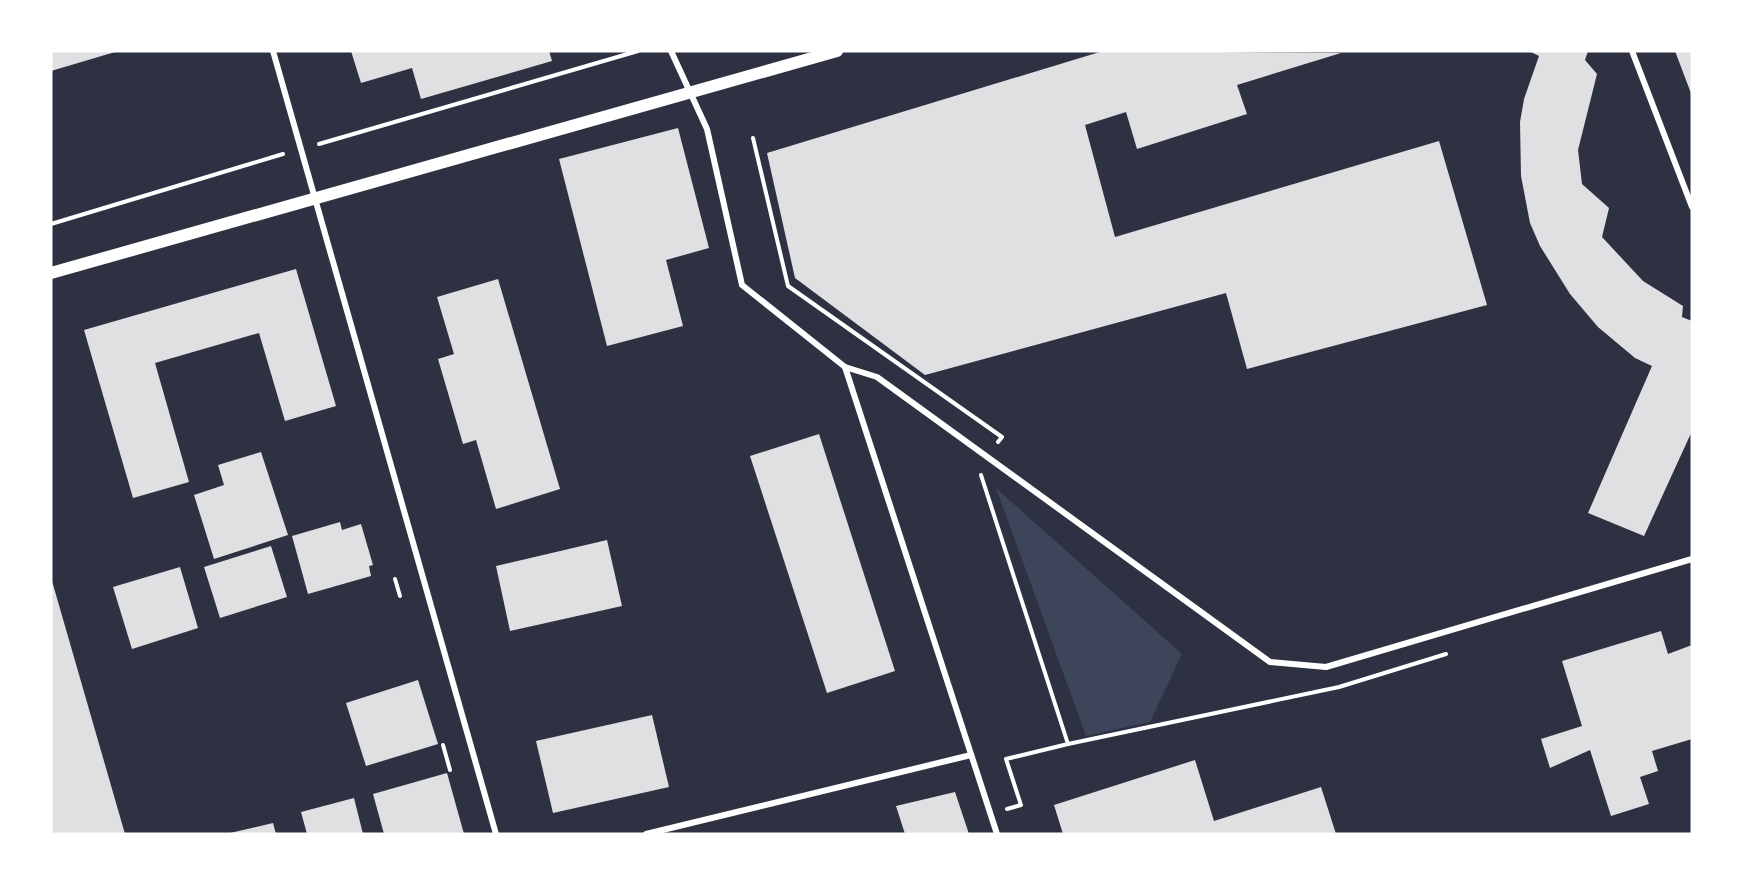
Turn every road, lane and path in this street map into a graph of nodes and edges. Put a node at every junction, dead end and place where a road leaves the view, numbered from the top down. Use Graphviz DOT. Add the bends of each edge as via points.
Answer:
graph roads {
  1 [pos="273,51"];
  2 [pos="638,51"];
  3 [pos="671,51"];
  4 [pos="837,51"];
  5 [pos="1632,51"];
  6 [pos="690,93"];
  7 [pos="753,138"];
  8 [pos="313,146"];
  9 [pos="282,155"];
  10 [pos="315,199"];
  11 [pos="1692,207"];
  12 [pos="51,224"];
  13 [pos="51,273"];
  14 [pos="844,367"];
  15 [pos="1002,437"];
  16 [pos="978,468"];
  17 [pos="1692,559"];
  18 [pos="395,579"];
  19 [pos="400,596"];
  20 [pos="442,745"];
  21 [pos="971,755"];
  22 [pos="450,771"];
  23 [pos="1021,805"];
  24 [pos="496,834"];
  25 [pos="646,834"];
  26 [pos="997,834"];
  1 -- 10 [label="street"];
  2 -- 8 [label="path"];
  3 -- 6 [label="street"];
  4 -- 6 [label="main road"];
  5 -- 11 [label="street"];
  6 -- 10 [label="main road"];
  6 -- 14 [label="street" via="707,129 742,285"];
  7 -- 15 [label="path" via="788,286"];
  9 -- 12 [label="path"];
  10 -- 13 [label="main road"];
  10 -- 24 [label="street"];
  14 -- 17 [label="street" via="877,377 1270,662 1326,667"];
  14 -- 21 [label="street"];
  16 -- 23 [label="path" via="1068,744 1006,759"];
  18 -- 19 [label="path"];
  20 -- 22 [label="path"];
  21 -- 25 [label="street"];
  21 -- 26 [label="street"];
}
